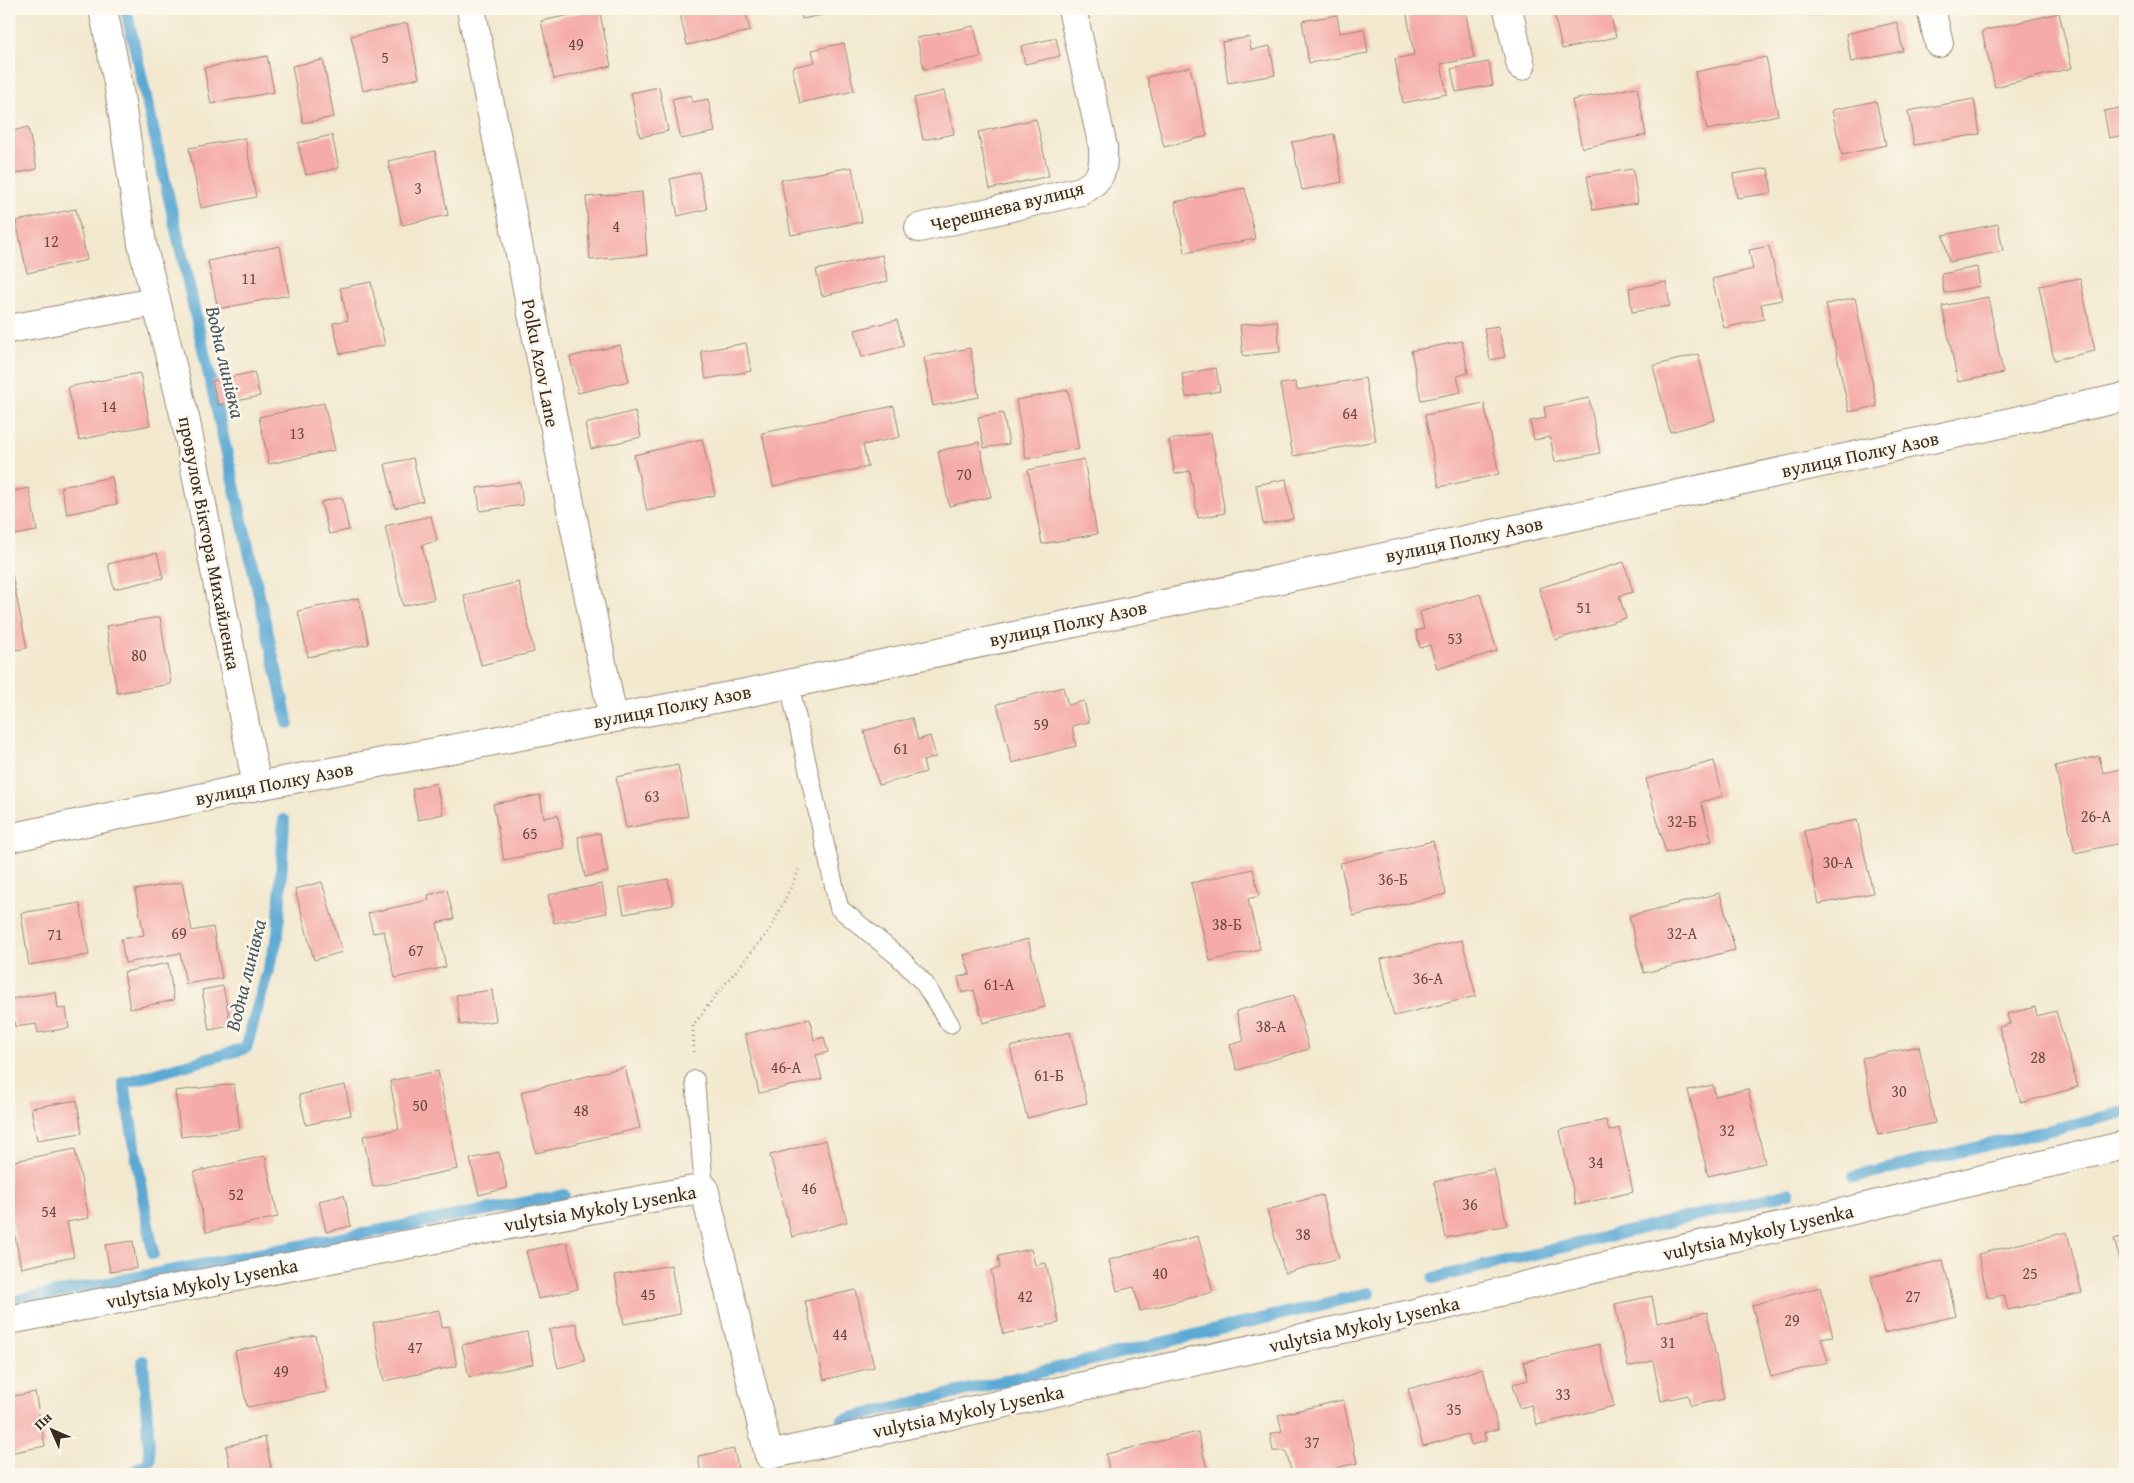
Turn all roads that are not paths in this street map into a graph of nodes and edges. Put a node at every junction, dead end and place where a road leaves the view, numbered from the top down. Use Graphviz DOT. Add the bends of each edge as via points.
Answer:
graph roads {
  1 [pos="103,9"];
  2 [pos="471,9"];
  3 [pos="1072,9"];
  4 [pos="1508,9"];
  5 [pos="1931,9"];
  6 [pos="1939,43"];
  7 [pos="1521,66"];
  8 [pos="919,228"];
  9 [pos="155,302"];
  10 [pos="9,329"];
  11 [pos="2125,397"];
  12 [pos="789,683"];
  13 [pos="613,718"];
  14 [pos="257,786"];
  15 [pos="9,838"];
  16 [pos="950,1024"];
  17 [pos="695,1080"];
  18 [pos="2125,1145"];
  19 [pos="704,1188"];
  20 [pos="9,1320"];
  21 [pos="771,1465"];
  1 -- 9 [label="street, провулок Віктора Михайленка" via="118,82 142,244"];
  2 -- 13 [label="street, Polku Azov Lane"];
  3 -- 8 [label="street, Черешнева вулиця" via="1103,147 1101,174 1092,185 1081,191"];
  4 -- 7 [label="street"];
  5 -- 6 [label="street"];
  9 -- 10 [label="street"];
  9 -- 14 [label="street, провулок Віктора Михайленка" via="168,342 188,431"];
  11 -- 12 [label="street, вулиця Полку Азов"];
  12 -- 13 [label="street, вулиця Полку Азов"];
  12 -- 16 [label="lane" via="839,908 899,957 924,983"];
  13 -- 14 [label="street, вулиця Полку Азов"];
  14 -- 15 [label="street, вулиця Полку Азов"];
  17 -- 19 [label="lane"];
  18 -- 21 [label="street, vulytsia Mykoly Lysenka"];
  19 -- 20 [label="street, vulytsia Mykoly Lysenka"];
  19 -- 21 [label="street, vulytsia Mykoly Lysenka"];
}
